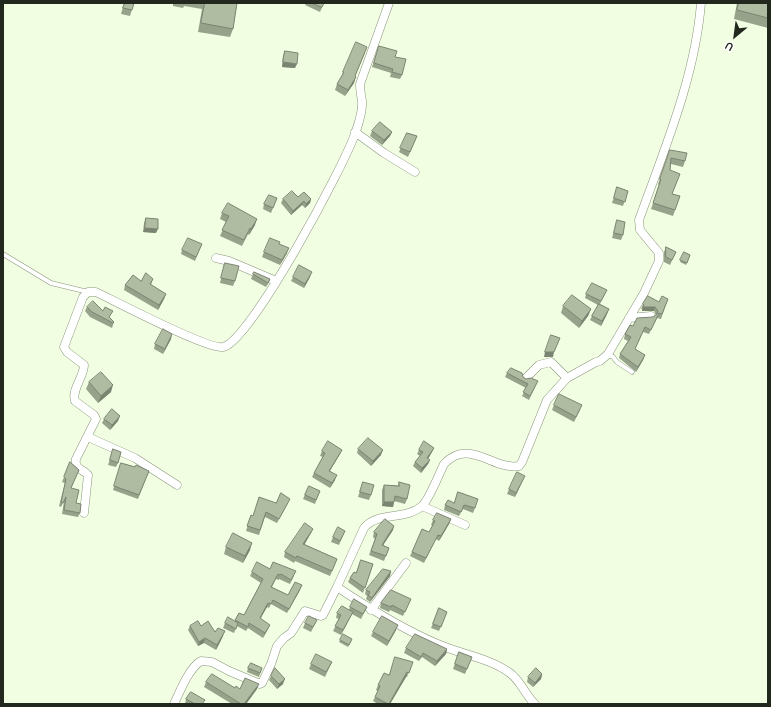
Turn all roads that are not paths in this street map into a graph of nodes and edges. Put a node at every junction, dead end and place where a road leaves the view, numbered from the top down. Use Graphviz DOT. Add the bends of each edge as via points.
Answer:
graph roads {
  1 [pos="389,3"];
  2 [pos="701,3"];
  3 [pos="355,132"];
  4 [pos="415,172"];
  5 [pos="5,255"];
  6 [pos="216,258"];
  7 [pos="276,281"];
  8 [pos="88,292"];
  9 [pos="651,316"];
  10 [pos="628,318"];
  11 [pos="608,354"];
  12 [pos="632,372"];
  13 [pos="526,378"];
  14 [pos="567,378"];
  15 [pos="88,437"];
  16 [pos="177,485"];
  17 [pos="422,506"];
  18 [pos="84,514"];
  19 [pos="465,525"];
  20 [pos="406,562"];
  21 [pos="336,588"];
  22 [pos="371,610"];
  23 [pos="174,704"];
  24 [pos="535,704"];
  1 -- 3 [label="street" via="360,84 361,112"];
  2 -- 10 [label="street" via="693,55 684,91 639,220 640,230 659,253 658,261 644,293"];
  3 -- 4 [label="street"];
  3 -- 7 [label="street" via="316,212"];
  5 -- 8 [label="lane" via="51,283"];
  6 -- 7 [label="street"];
  7 -- 8 [label="street" via="254,316 232,343 218,348 96,292"];
  8 -- 15 [label="street" via="83,297 64,347 84,365 74,398 77,404 96,417"];
  9 -- 10 [label="street"];
  10 -- 11 [label="street"];
  11 -- 12 [label="lane"];
  11 -- 14 [label="street"];
  13 -- 14 [label="street" via="540,365 551,362"];
  14 -- 17 [label="street" via="548,400 521,464 511,467 474,454 456,456 444,464"];
  15 -- 16 [label="street" via="135,458"];
  15 -- 18 [label="street" via="75,463 88,475"];
  17 -- 19 [label="street"];
  17 -- 21 [label="street" via="403,515 369,522"];
  20 -- 22 [label="street"];
  21 -- 22 [label="street"];
  21 -- 23 [label="street" via="323,615 305,611 291,633 279,643 262,683 228,671 212,662 201,661 190,673"];
  22 -- 24 [label="street" via="442,646 485,660 510,673"];
}
